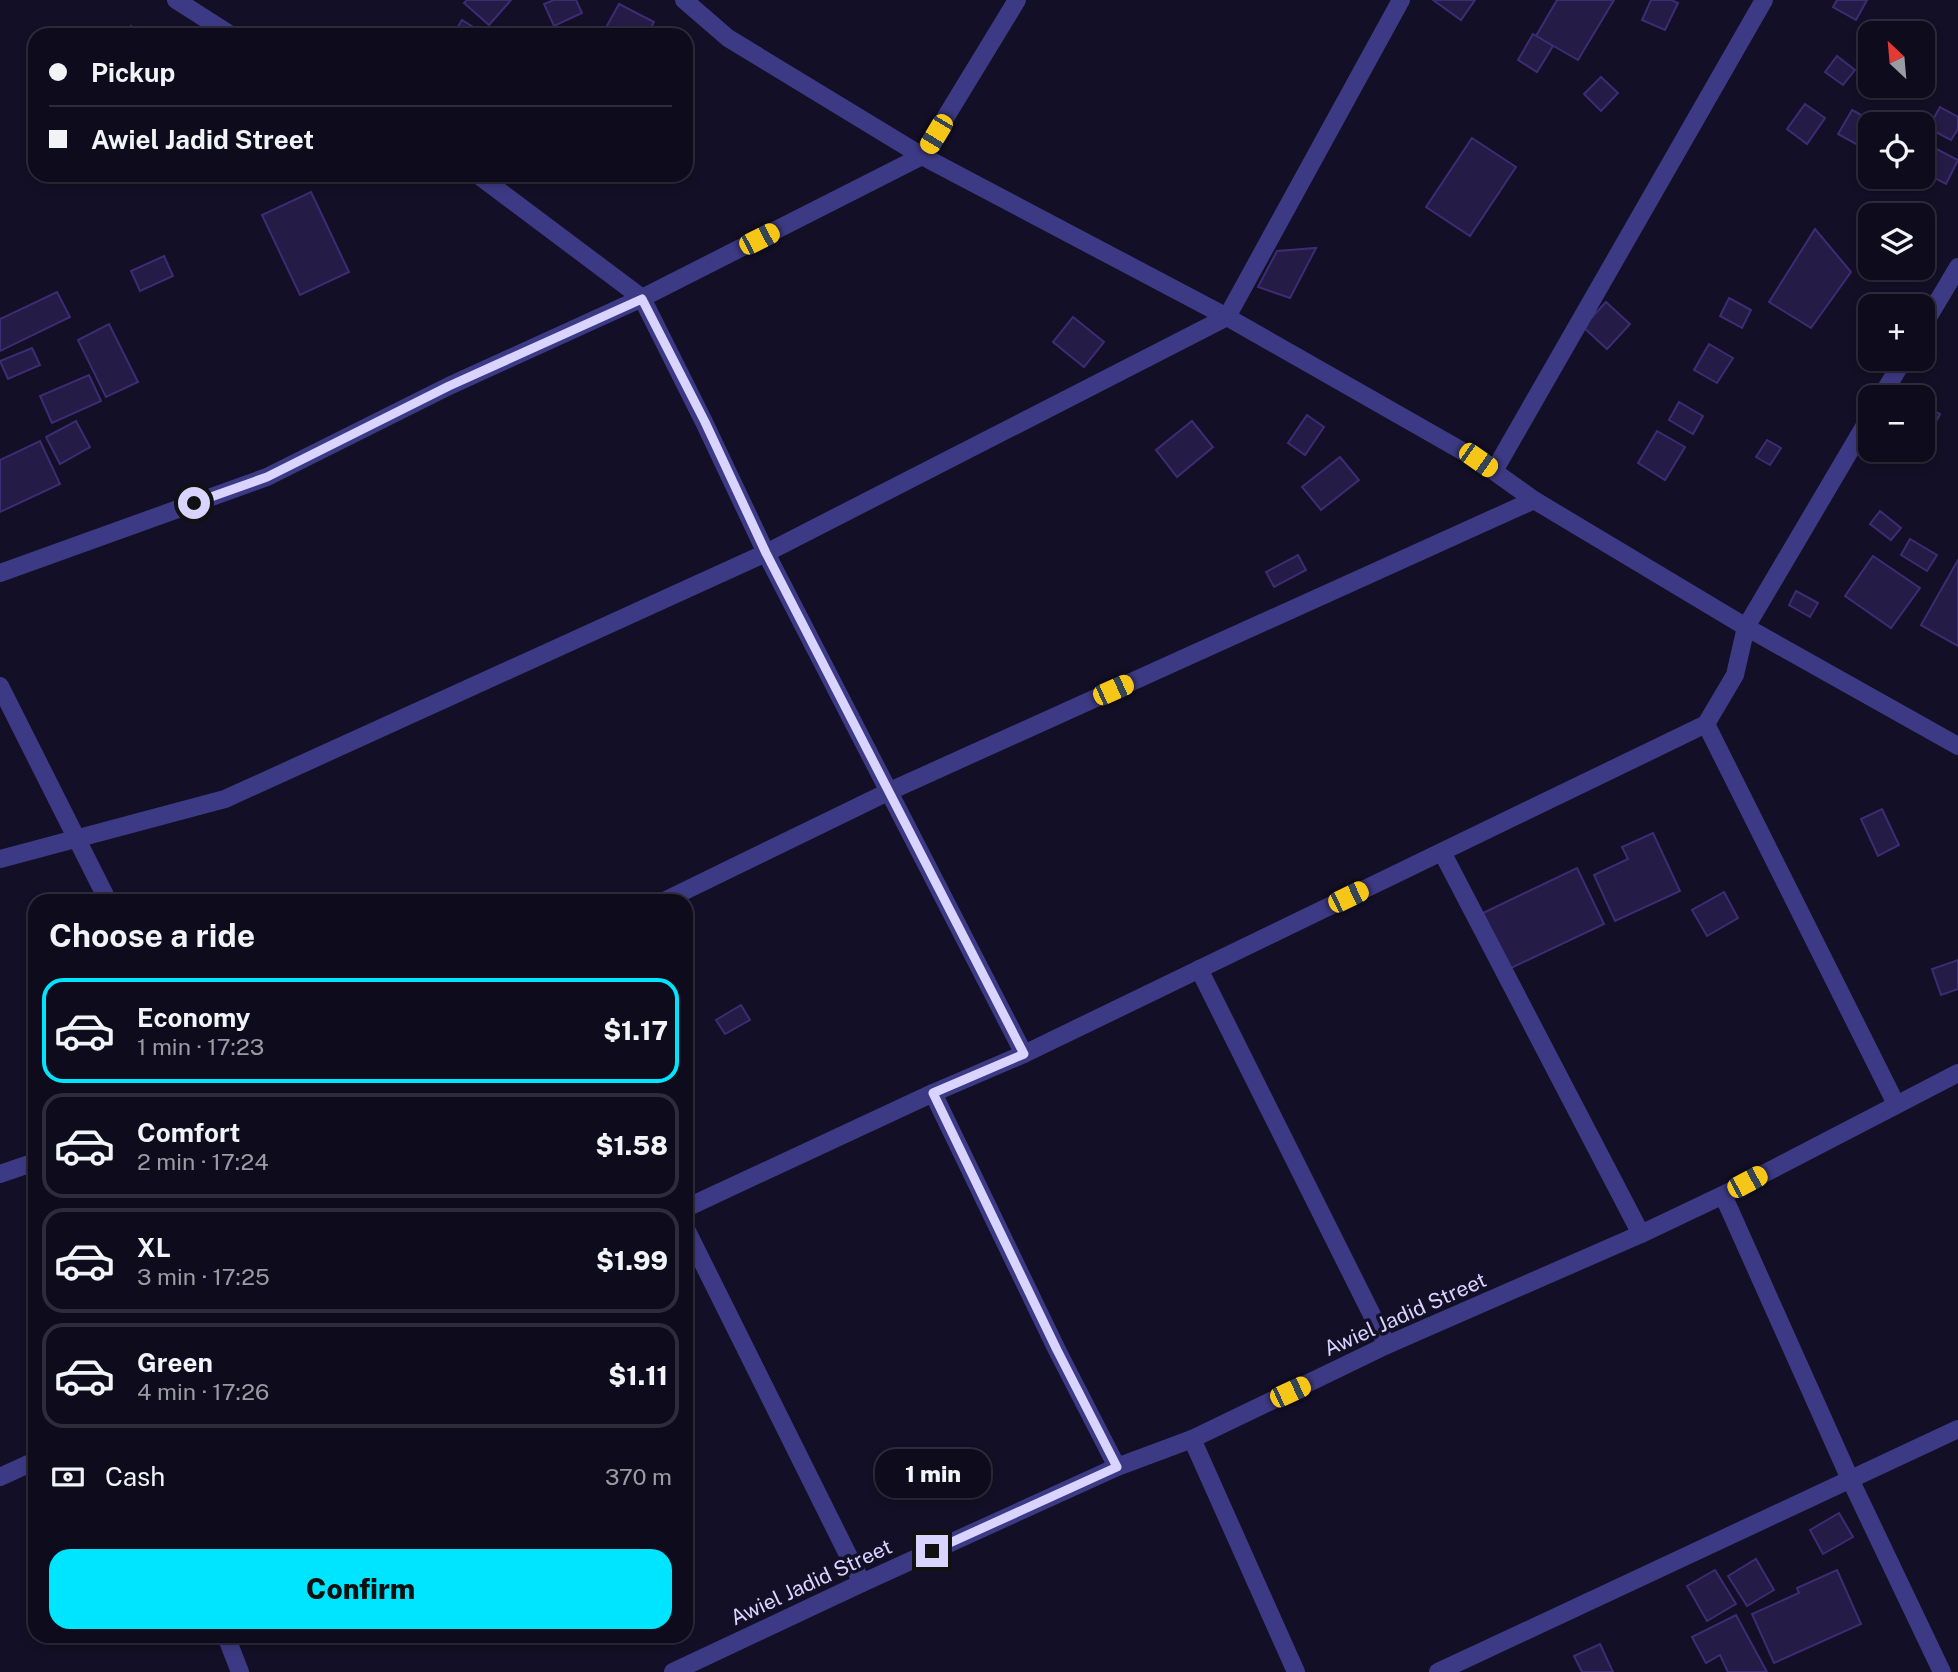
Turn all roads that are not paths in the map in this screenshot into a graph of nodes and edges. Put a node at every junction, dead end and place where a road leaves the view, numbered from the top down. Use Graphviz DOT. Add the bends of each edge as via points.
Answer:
graph roads {
  1 [pos="176,0"];
  2 [pos="684,0"];
  3 [pos="1017,0"];
  4 [pos="1401,0"];
  5 [pos="1765,0"];
  6 [pos="220,28"];
  7 [pos="922,156"];
  8 [pos="487,182"];
  9 [pos="1958,267"];
  10 [pos="642,299"];
  11 [pos="1935,306"];
  12 [pos="1227,317"];
  13 [pos="1858,437"];
  14 [pos="1494,471"];
  15 [pos="1535,500"];
  16 [pos="766,553"];
  17 [pos="0,573"];
  18 [pos="1746,627"];
  19 [pos="0,686"];
  20 [pos="1706,724"];
  21 [pos="1958,746"];
  22 [pos="890,791"];
  23 [pos="76,839"];
  24 [pos="1441,852"];
  25 [pos="0,859"];
  26 [pos="104,894"];
  27 [pos="678,894"];
  28 [pos="1199,969"];
  29 [pos="1024,1054"];
  30 [pos="1958,1073"];
  31 [pos="933,1093"];
  32 [pos="1896,1104"];
  33 [pos="28,1164"];
  34 [pos="0,1174"];
  35 [pos="1723,1195"];
  36 [pos="693,1205"];
  37 [pos="1641,1234"];
  38 [pos="693,1243"];
  39 [pos="1387,1345"];
  40 [pos="1958,1429"];
  41 [pos="1192,1439"];
  42 [pos="28,1464"];
  43 [pos="1117,1467"];
  44 [pos="0,1477"];
  45 [pos="1850,1479"];
  46 [pos="862,1583"];
  47 [pos="229,1643"];
  48 [pos="240,1672"];
  49 [pos="673,1672"];
  50 [pos="1296,1672"];
  51 [pos="1438,1672"];
  52 [pos="1942,1672"];
  1 -- 6 [label="street"];
  2 -- 7 [label="street" via="728,38"];
  3 -- 7 [label="street"];
  4 -- 12 [label="street"];
  5 -- 14 [label="street"];
  7 -- 10 [label="street"];
  7 -- 12 [label="street"];
  8 -- 10 [label="street"];
  9 -- 11 [label="street"];
  10 -- 16 [label="street"];
  10 -- 17 [label="street" via="449,386 267,477"];
  12 -- 14 [label="street"];
  12 -- 16 [label="street"];
  13 -- 18 [label="street"];
  14 -- 15 [label="street"];
  15 -- 18 [label="street"];
  15 -- 22 [label="street"];
  16 -- 22 [label="street"];
  16 -- 23 [label="street" via="225,799"];
  18 -- 20 [label="street" via="1735,676"];
  18 -- 21 [label="street"];
  19 -- 23 [label="street"];
  20 -- 24 [label="street"];
  20 -- 32 [label="street"];
  22 -- 27 [label="street"];
  22 -- 29 [label="street"];
  23 -- 25 [label="street"];
  23 -- 26 [label="street"];
  24 -- 28 [label="street"];
  24 -- 37 [label="street"];
  28 -- 29 [label="street"];
  28 -- 39 [label="street"];
  29 -- 31 [label="street"];
  30 -- 32 [label="street, Awiel Jadid Street"];
  31 -- 36 [label="street"];
  31 -- 43 [label="street"];
  32 -- 35 [label="street, Awiel Jadid Street"];
  33 -- 34 [label="street"];
  35 -- 37 [label="street, Awiel Jadid Street"];
  35 -- 45 [label="street"];
  37 -- 39 [label="street, Awiel Jadid Street"];
  38 -- 46 [label="street"];
  39 -- 41 [label="street, Awiel Jadid Street"];
  40 -- 45 [label="street"];
  41 -- 43 [label="street, Awiel Jadid Street"];
  41 -- 50 [label="street"];
  42 -- 44 [label="street"];
  43 -- 46 [label="street, Awiel Jadid Street"];
  45 -- 51 [label="street"];
  45 -- 52 [label="street"];
  46 -- 49 [label="street, Awiel Jadid Street"];
  47 -- 48 [label="street"];
}
